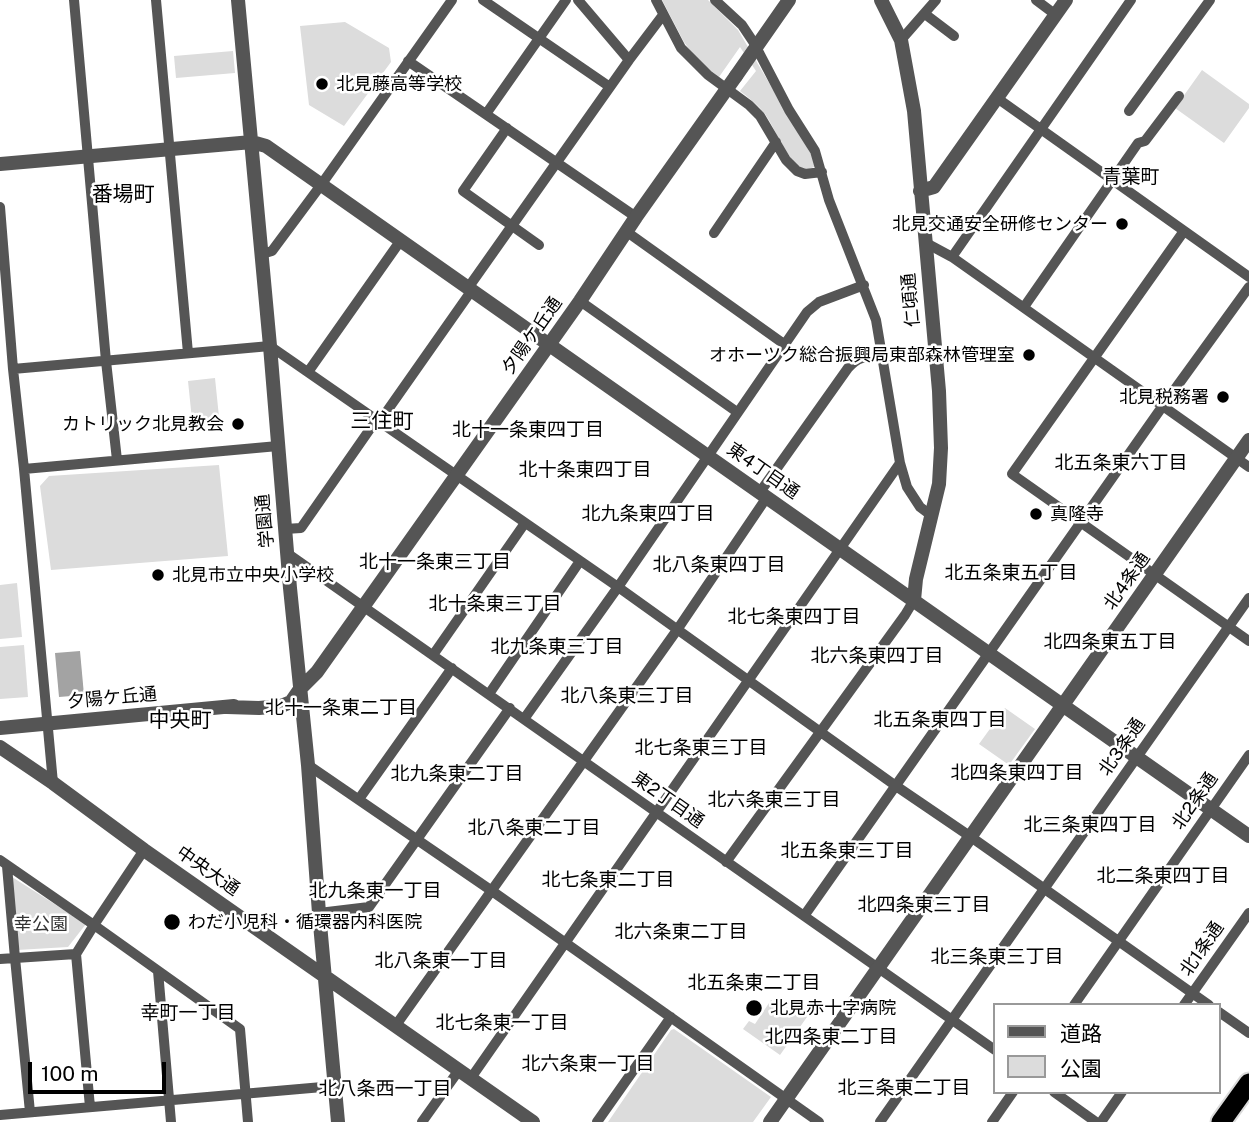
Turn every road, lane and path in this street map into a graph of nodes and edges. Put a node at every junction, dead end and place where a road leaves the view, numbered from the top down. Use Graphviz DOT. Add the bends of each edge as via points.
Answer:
graph roads {
  1 [pos="74,0"];
  2 [pos="156,0"];
  3 [pos="238,0"];
  4 [pos="452,0"];
  5 [pos="483,0"];
  6 [pos="566,0"];
  7 [pos="578,0"];
  8 [pos="656,0"];
  9 [pos="715,0"];
  10 [pos="789,0"];
  11 [pos="881,0"];
  12 [pos="936,0"];
  13 [pos="1036,0"];
  14 [pos="1066,0"];
  15 [pos="1131,0"];
  16 [pos="1210,0"];
  17 [pos="926,14"];
  18 [pos="663,15"];
  19 [pos="1056,15"];
  20 [pos="954,36"];
  21 [pos="539,38"];
  22 [pos="901,40"];
  23 [pos="629,60"];
  24 [pos="408,61"];
  25 [pos="610,87"];
  26 [pos="727,90"];
  27 [pos="1179,96"];
  28 [pos="997,98"];
  29 [pos="1129,111"];
  30 [pos="486,114"];
  31 [pos="508,128"];
  32 [pos="1040,129"];
  33 [pos="251,142"];
  34 [pos="776,142"];
  35 [pos="170,149"];
  36 [pos="88,156"];
  37 [pos="558,163"];
  38 [pos="0,164"];
  39 [pos="822,172"];
  40 [pos="1113,180"];
  41 [pos="321,185"];
  42 [pos="920,191"];
  43 [pos="0,207"];
  44 [pos="636,217"];
  45 [pos="512,226"];
  46 [pos="1184,231"];
  47 [pos="627,232"];
  48 [pos="714,233"];
  49 [pos="401,240"];
  50 [pos="926,243"];
  51 [pos="539,245"];
  52 [pos="262,254"];
  53 [pos="952,257"];
  54 [pos="1249,277"];
  55 [pos="864,285"];
  56 [pos="1249,287"];
  57 [pos="470,289"];
  58 [pos="580,301"];
  59 [pos="1024,307"];
  60 [pos="549,344"];
  61 [pos="784,344"];
  62 [pos="270,346"];
  63 [pos="188,353"];
  64 [pos="1094,357"];
  65 [pos="882,358"];
  66 [pos="106,360"];
  67 [pos="13,369"];
  68 [pos="308,372"];
  69 [pos="1162,407"];
  70 [pos="737,412"];
  71 [pos="379,420"];
  72 [pos="1249,440"];
  73 [pos="278,446"];
  74 [pos="708,456"];
  75 [pos="1236,458"];
  76 [pos="117,460"];
  77 [pos="900,463"];
  78 [pos="1249,467"];
  79 [pos="24,469"];
  80 [pos="455,475"];
  81 [pos="764,494"];
  82 [pos="932,516"];
  83 [pos="1080,522"];
  84 [pos="525,523"];
  85 [pos="285,529"];
  86 [pos="841,549"];
  87 [pos="287,553"];
  88 [pos="580,561"];
  89 [pos="1156,574"];
  90 [pos="618,587"];
  91 [pos="1249,598"];
  92 [pos="914,600"];
  93 [pos="364,607"];
  94 [pos="1229,627"];
  95 [pos="677,630"];
  96 [pos="1249,641"];
  97 [pos="988,653"];
  98 [pos="433,655"];
  99 [pos="452,667"];
  100 [pos="749,681"];
  101 [pos="300,689"];
  102 [pos="489,694"];
  103 [pos="1062,706"];
  104 [pos="510,708"];
  105 [pos="524,719"];
  106 [pos="49,724"];
  107 [pos="0,728"];
  108 [pos="821,733"];
  109 [pos="0,747"];
  110 [pos="1249,755"];
  111 [pos="1136,757"];
  112 [pos="583,761"];
  113 [pos="309,765"];
  114 [pos="53,783"];
  115 [pos="896,786"];
  116 [pos="359,799"];
  117 [pos="1210,810"];
  118 [pos="656,813"];
  119 [pos="1249,836"];
  120 [pos="971,837"];
  121 [pos="416,838"];
  122 [pos="144,850"];
  123 [pos="726,862"];
  124 [pos="4,863"];
  125 [pos="1044,889"];
  126 [pos="492,891"];
  127 [pos="319,913"];
  128 [pos="1249,913"];
  129 [pos="804,916"];
  130 [pos="94,925"];
  131 [pos="1118,942"];
  132 [pos="565,943"];
  133 [pos="76,954"];
  134 [pos="15,958"];
  135 [pos="0,959"];
  136 [pos="878,968"];
  137 [pos="158,971"];
  138 [pos="324,975"];
  139 [pos="1192,993"];
  140 [pos="1075,1003"];
  141 [pos="1185,1003"];
  142 [pos="1206,1003"];
  143 [pos="1221,1013"];
  144 [pos="670,1017"];
  145 [pos="953,1020"];
  146 [pos="396,1025"];
  147 [pos="1249,1033"];
  148 [pos="993,1050"];
  149 [pos="465,1074"];
  150 [pos="1249,1083"];
  151 [pos="334,1086"];
  152 [pos="246,1093"];
  153 [pos="1012,1094"];
  154 [pos="1057,1094"];
  155 [pos="1120,1094"];
  156 [pos="786,1098"];
  157 [pos="169,1100"];
  158 [pos="90,1107"];
  159 [pos="30,1112"];
  160 [pos="0,1115"];
  161 [pos="514,1117"];
  162 [pos="171,1122"];
  163 [pos="248,1122"];
  164 [pos="338,1122"];
  165 [pos="422,1122"];
  166 [pos="533,1122"];
  167 [pos="597,1122"];
  168 [pos="770,1122"];
  169 [pos="819,1122"];
  170 [pos="880,1122"];
  171 [pos="992,1122"];
  172 [pos="1098,1122"];
  173 [pos="1221,1122"];
  1 -- 36 [label="street"];
  2 -- 35 [label="street"];
  3 -- 33 [label="street, 学園通"];
  4 -- 24 [label="street"];
  5 -- 21 [label="street"];
  6 -- 21 [label="street"];
  7 -- 23 [label="street"];
  8 -- 18 [label="street"];
  9 -- 39 [label="street" via="754,43 815,151"];
  10 -- 26 [label="street, 夕陽ケ丘通, bridge"];
  11 -- 22 [label="street, 仁頃通"];
  12 -- 17 [label="street"];
  13 -- 19 [label="street"];
  14 -- 19 [label="street"];
  15 -- 32 [label="street"];
  16 -- 29 [label="street"];
  17 -- 20 [label="street"];
  17 -- 22 [label="street"];
  18 -- 23 [label="street"];
  18 -- 26 [label="street" via="681,48"];
  19 -- 28 [label="street"];
  21 -- 25 [label="street"];
  21 -- 30 [label="street"];
  22 -- 42 [label="street, 仁頃通" via="914,111"];
  23 -- 25 [label="street"];
  24 -- 30 [label="street"];
  24 -- 41 [label="street"];
  25 -- 37 [label="street"];
  26 -- 34 [label="street" via="760,116"];
  26 -- 44 [label="street, 夕陽ケ丘通"];
  27 -- 40 [label="street"];
  28 -- 32 [label="street"];
  28 -- 42 [label="street" via="934,187"];
  30 -- 31 [label="street"];
  31 -- 37 [label="street"];
  31 -- 45 [label="street" via="463,191"];
  32 -- 40 [label="street"];
  32 -- 53 [label="street"];
  33 -- 35 [label="street"];
  33 -- 41 [label="street, 東4丁目通" via="266,146"];
  33 -- 52 [label="street, 学園通"];
  34 -- 39 [label="street" via="797,171"];
  34 -- 48 [label="street"];
  35 -- 36 [label="street"];
  35 -- 63 [label="street"];
  36 -- 38 [label="street"];
  36 -- 66 [label="street"];
  37 -- 44 [label="street"];
  37 -- 45 [label="street"];
  39 -- 55 [label="street" via="829,201"];
  40 -- 46 [label="street"];
  40 -- 59 [label="street"];
  41 -- 49 [label="street, 東4丁目通"];
  41 -- 52 [label="street" via="272,251"];
  42 -- 50 [label="street, 仁頃通"];
  43 -- 67 [label="street"];
  44 -- 47 [label="street, 夕陽ケ丘通"];
  45 -- 51 [label="street"];
  45 -- 57 [label="street"];
  46 -- 54 [label="street"];
  46 -- 64 [label="street"];
  47 -- 58 [label="street, 夕陽ケ丘通"];
  47 -- 61 [label="street"];
  49 -- 57 [label="street, 東4丁目通"];
  49 -- 68 [label="street"];
  50 -- 53 [label="street"];
  50 -- 82 [label="street, 仁頃通" via="941,448"];
  52 -- 62 [label="street, 学園通"];
  53 -- 59 [label="street"];
  55 -- 61 [label="street" via="819,302"];
  55 -- 65 [label="street"];
  56 -- 69 [label="street"];
  57 -- 60 [label="street, 東4丁目通"];
  57 -- 71 [label="street"];
  58 -- 60 [label="street, 夕陽ケ丘通"];
  58 -- 70 [label="street"];
  59 -- 64 [label="street"];
  60 -- 74 [label="street, 東4丁目通"];
  60 -- 80 [label="street, 夕陽ケ丘通"];
  61 -- 70 [label="street"];
  62 -- 63 [label="street"];
  62 -- 68 [label="street"];
  62 -- 73 [label="street, 学園通"];
  63 -- 66 [label="street"];
  64 -- 69 [label="street"];
  64 -- 83 [label="street" via="1012,474"];
  65 -- 77 [label="street"];
  65 -- 81 [label="street" via="857,359 848,368"];
  66 -- 67 [label="street"];
  66 -- 76 [label="street"];
  67 -- 79 [label="street"];
  68 -- 71 [label="street"];
  69 -- 75 [label="street"];
  69 -- 83 [label="street"];
  70 -- 74 [label="street"];
  71 -- 80 [label="street"];
  71 -- 85 [label="street" via="301,528"];
  72 -- 75 [label="street, 北4条通"];
  73 -- 76 [label="street"];
  73 -- 85 [label="street, 学園通"];
  74 -- 81 [label="street, 東4丁目通"];
  74 -- 90 [label="street"];
  75 -- 78 [label="street"];
  75 -- 89 [label="street, 北4条通"];
  76 -- 79 [label="street"];
  77 -- 82 [label="street" via="907,487"];
  77 -- 86 [label="street"];
  79 -- 106 [label="street"];
  80 -- 84 [label="street"];
  80 -- 93 [label="street, 夕陽ケ丘通"];
  81 -- 86 [label="street, 東4丁目通"];
  81 -- 95 [label="street"];
  82 -- 92 [label="street, 仁頃通"];
  83 -- 89 [label="street"];
  83 -- 97 [label="street"];
  84 -- 88 [label="street"];
  84 -- 98 [label="street"];
  85 -- 87 [label="street, 学園通"];
  86 -- 92 [label="street, 東4丁目通"];
  86 -- 100 [label="street"];
  87 -- 93 [label="street, 東2丁目通"];
  87 -- 101 [label="street, 学園通"];
  88 -- 90 [label="street"];
  88 -- 102 [label="street"];
  89 -- 94 [label="street"];
  89 -- 103 [label="street, 北4条通"];
  90 -- 95 [label="street"];
  90 -- 105 [label="street"];
  91 -- 94 [label="street, 北3条通"];
  92 -- 97 [label="street, 東4丁目通"];
  92 -- 108 [label="street"];
  93 -- 98 [label="street, 東2丁目通"];
  93 -- 101 [label="street, 夕陽ケ丘通"];
  94 -- 96 [label="street"];
  94 -- 111 [label="street, 北3条通"];
  95 -- 100 [label="street"];
  95 -- 112 [label="street"];
  97 -- 103 [label="street, 東4丁目通"];
  97 -- 115 [label="street"];
  98 -- 99 [label="street, 東2丁目通"];
  99 -- 102 [label="street, 東2丁目通"];
  99 -- 116 [label="street"];
  100 -- 108 [label="street"];
  100 -- 118 [label="street"];
  101 -- 106 [label="street, 夕陽ケ丘通" via="227,708"];
  101 -- 113 [label="street, 学園通"];
  102 -- 104 [label="street, 東2丁目通"];
  103 -- 111 [label="street, 東4丁目通"];
  103 -- 120 [label="street, 北4条通"];
  104 -- 105 [label="street, 東2丁目通"];
  104 -- 121 [label="street"];
  105 -- 112 [label="street, 東2丁目通"];
  106 -- 107 [label="street, 夕陽ケ丘通"];
  106 -- 114 [label="street"];
  108 -- 115 [label="street"];
  108 -- 123 [label="street"];
  109 -- 114 [label="street, 中央大通"];
  110 -- 117 [label="street, 北2条通"];
  111 -- 117 [label="street, 東4丁目通"];
  111 -- 125 [label="street, 北3条通"];
  112 -- 118 [label="street, 東2丁目通"];
  112 -- 126 [label="street"];
  113 -- 116 [label="street"];
  113 -- 127 [label="street, 学園通"];
  114 -- 122 [label="street, 中央大通"];
  115 -- 120 [label="street"];
  115 -- 129 [label="street"];
  116 -- 121 [label="street"];
  117 -- 119 [label="street, 東4丁目通"];
  117 -- 131 [label="street, 北2条通"];
  118 -- 123 [label="street, 東2丁目通"];
  118 -- 132 [label="street"];
  120 -- 125 [label="street"];
  120 -- 136 [label="street, 北4条通"];
  121 -- 126 [label="street"];
  121 -- 127 [label="street" via="369,907"];
  122 -- 130 [label="street"];
  122 -- 138 [label="street, 中央大通"];
  123 -- 129 [label="street, 東2丁目通"];
  124 -- 130 [label="street"];
  124 -- 134 [label="street"];
  125 -- 131 [label="street"];
  125 -- 145 [label="street, 北3条通"];
  126 -- 132 [label="street"];
  126 -- 146 [label="street"];
  127 -- 138 [label="street, 学園通"];
  128 -- 139 [label="street, 北1条通"];
  129 -- 136 [label="street, 東2丁目通"];
  130 -- 133 [label="street"];
  130 -- 137 [label="street"];
  131 -- 139 [label="street"];
  131 -- 140 [label="street, 北2条通"];
  132 -- 144 [label="street"];
  132 -- 149 [label="street"];
  133 -- 134 [label="street"];
  133 -- 158 [label="street"];
  134 -- 135 [label="street"];
  134 -- 159 [label="street"];
  136 -- 145 [label="street, 東2丁目通"];
  136 -- 156 [label="street, 北4条通"];
  137 -- 152 [label="street" via="240,1029"];
  137 -- 157 [label="street"];
  138 -- 146 [label="street, 中央大通"];
  138 -- 151 [label="street, 学園通"];
  139 -- 141 [label="street, 北1条通"];
  139 -- 142 [label="street"];
  143 -- 147 [label="street"];
  144 -- 156 [label="street"];
  144 -- 167 [label="street"];
  145 -- 148 [label="street, 東2丁目通"];
  145 -- 170 [label="street, 北3条通"];
  146 -- 149 [label="street, 中央大通"];
  149 -- 161 [label="street, 中央大通"];
  149 -- 165 [label="street"];
  150 -- 173 [label="highway"];
  151 -- 152 [label="street"];
  151 -- 164 [label="street, 学園通"];
  152 -- 157 [label="street"];
  152 -- 163 [label="street"];
  153 -- 171 [label="street"];
  154 -- 172 [label="street"];
  155 -- 172 [label="street"];
  156 -- 168 [label="street, 北4条通"];
  156 -- 169 [label="street"];
  157 -- 158 [label="street"];
  157 -- 162 [label="street"];
  158 -- 159 [label="street"];
  159 -- 160 [label="street"];
  161 -- 166 [label="street, 中央大通"];
}
